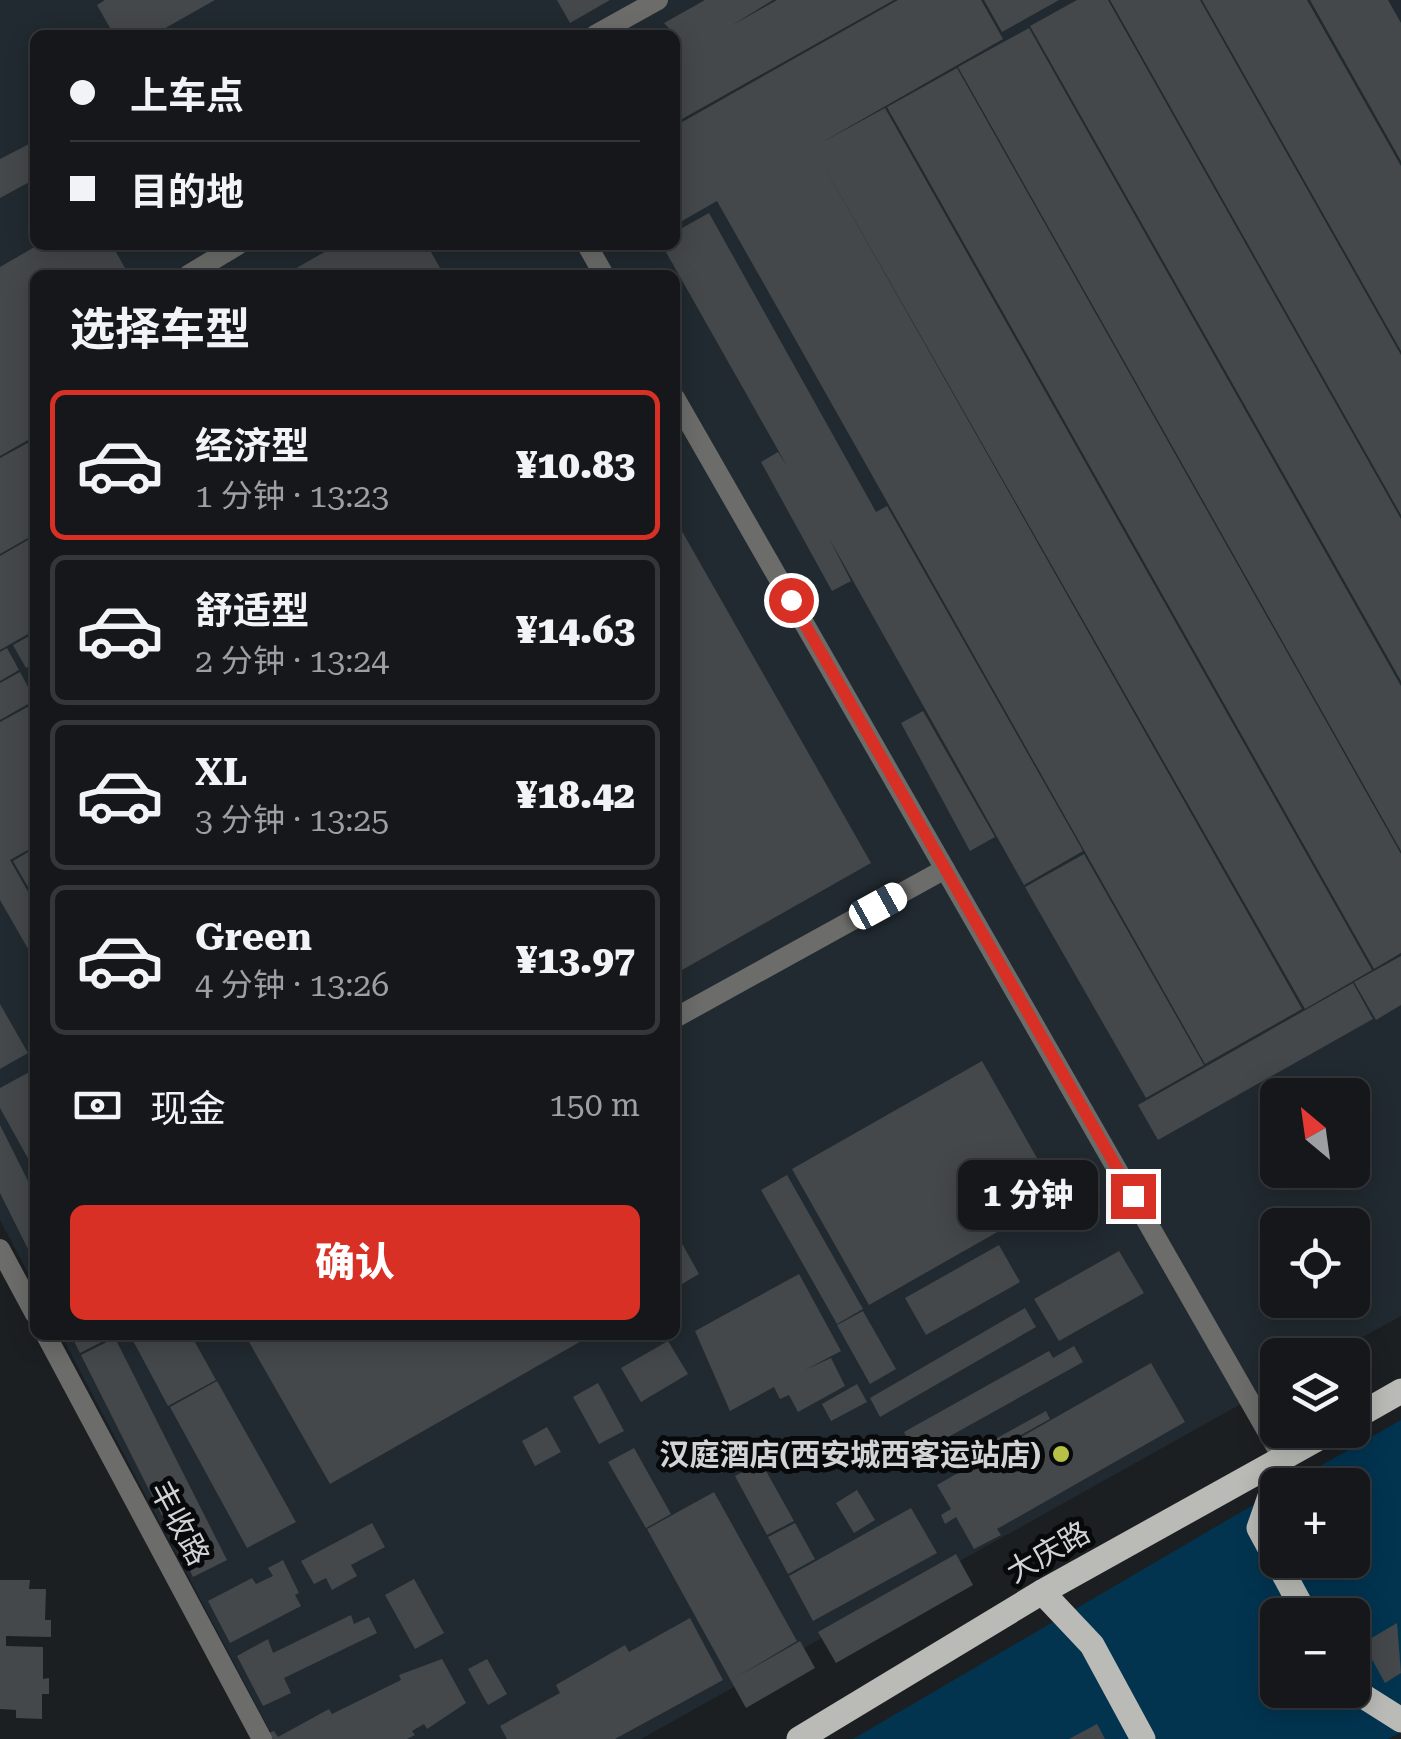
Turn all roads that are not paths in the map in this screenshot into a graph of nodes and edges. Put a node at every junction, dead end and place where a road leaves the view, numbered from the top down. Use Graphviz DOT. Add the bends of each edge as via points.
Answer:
graph roads {
  1 [pos="658,0"];
  2 [pos="604,30"];
  3 [pos="230,250"];
  4 [pos="196,270"];
  5 [pos="680,407"];
  6 [pos="945,869"];
  7 [pos="680,1015"];
  8 [pos="0,1249"];
  9 [pos="30,1305"];
  10 [pos="49,1340"];
  11 [pos="1401,1392"];
  12 [pos="1370,1409"];
  13 [pos="1302,1448"];
  14 [pos="1284,1458"];
  15 [pos="1042,1592"];
  16 [pos="1297,1598"];
  17 [pos="1370,1700"];
  18 [pos="1401,1720"];
  19 [pos="262,1739"];
  20 [pos="800,1739"];
  21 [pos="1143,1739"];
  1 -- 2 [label="street"];
  3 -- 4 [label="street"];
  5 -- 6 [label="street"];
  6 -- 7 [label="street"];
  6 -- 14 [label="street"];
  8 -- 9 [label="street"];
  10 -- 19 [label="street, 丰收路"];
  11 -- 12 [label="main road"];
  13 -- 14 [label="main road, 大庆路"];
  14 -- 15 [label="main road, 大庆路"];
  14 -- 16 [label="main road" via="1259,1528"];
  15 -- 20 [label="main road, 大庆路"];
  15 -- 21 [label="main road" via="1092,1645"];
  17 -- 18 [label="main road"];
}
